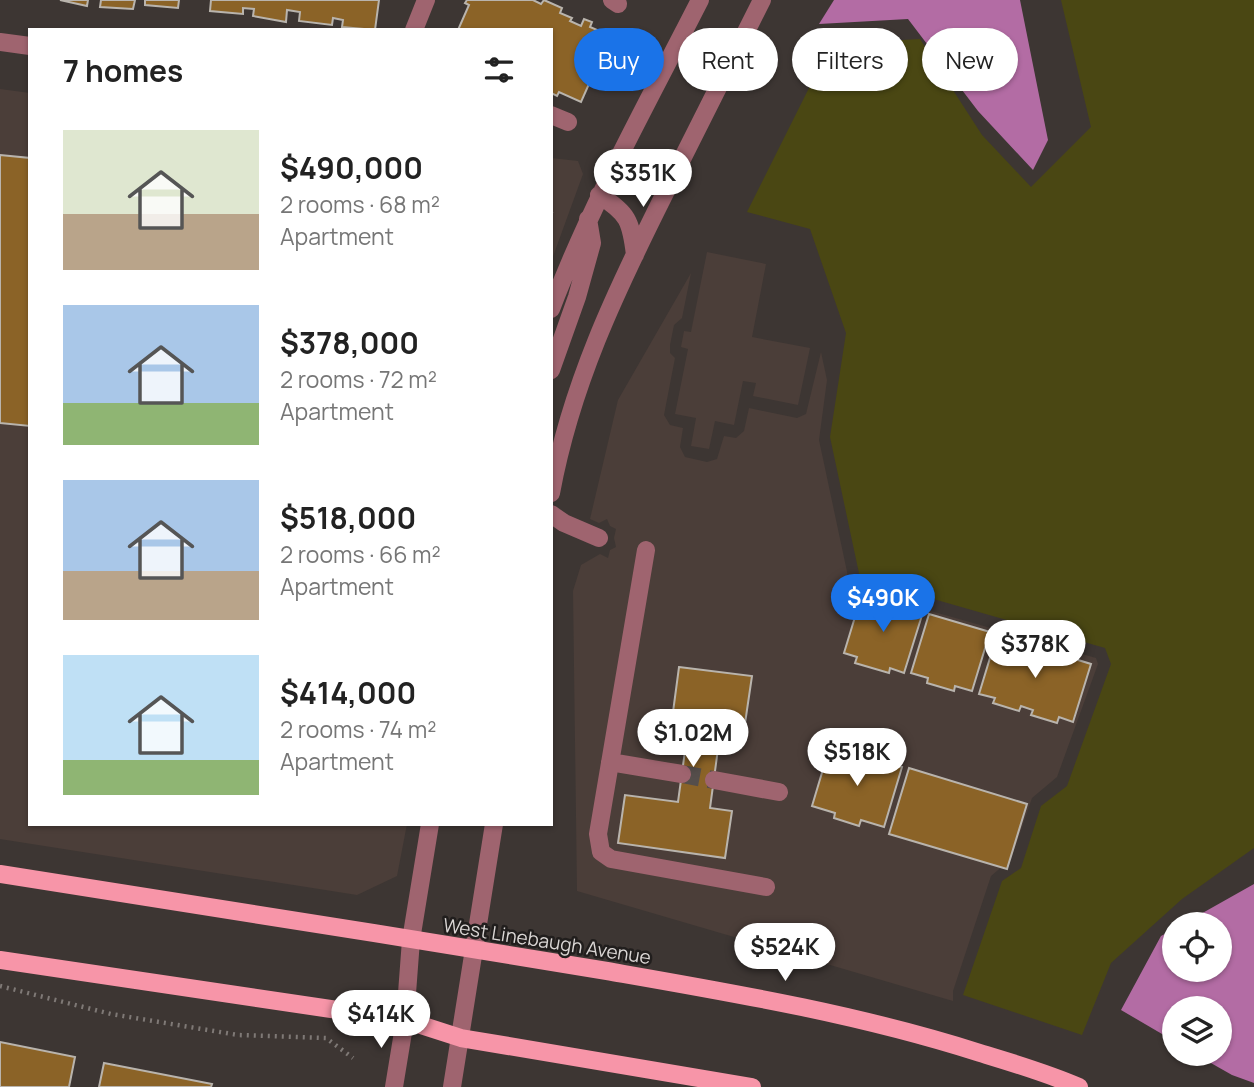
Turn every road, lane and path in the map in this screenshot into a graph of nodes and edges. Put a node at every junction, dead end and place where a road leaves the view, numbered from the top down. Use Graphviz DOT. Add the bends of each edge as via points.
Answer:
graph roads {
  1 [pos="426,0"];
  2 [pos="700,0"];
  3 [pos="762,0"];
  4 [pos="415,28"];
  5 [pos="0,42"];
  6 [pos="28,46"];
  7 [pos="599,195"];
  8 [pos="588,219"];
  9 [pos="635,255"];
  10 [pos="553,304"];
  11 [pos="553,364"];
  12 [pos="553,481"];
  13 [pos="553,515"];
  14 [pos="599,538"];
  15 [pos="646,550"];
  16 [pos="610,762"];
  17 [pos="682,774"];
  18 [pos="714,780"];
  19 [pos="779,792"];
  20 [pos="430,826"];
  21 [pos="494,826"];
  22 [pos="0,874"];
  23 [pos="766,887"];
  24 [pos="411,940"];
  25 [pos="473,948"];
  26 [pos="0,960"];
  27 [pos="0,986"];
  28 [pos="405,1020"];
  29 [pos="461,1038"];
  30 [pos="353,1058"];
  31 [pos="394,1087"];
  32 [pos="452,1087"];
  33 [pos="752,1087"];
  34 [pos="1079,1087"];
  1 -- 4 [label="street"];
  2 -- 7 [label="street"];
  3 -- 9 [label="street"];
  5 -- 6 [label="street"];
  7 -- 8 [label="street"];
  7 -- 9 [label="street" via="621,209 632,230"];
  8 -- 10 [label="street"];
  8 -- 11 [label="street" via="592,243"];
  9 -- 12 [label="street" via="590,353"];
  13 -- 14 [label="street"];
  15 -- 16 [label="street"];
  16 -- 17 [label="street"];
  16 -- 23 [label="street" via="597,834 601,852 611,859"];
  18 -- 19 [label="street"];
  20 -- 24 [label="street"];
  21 -- 25 [label="street"];
  22 -- 24 [label="main road, West Linebaugh Avenue"];
  24 -- 25 [label="main road, West Linebaugh Avenue"];
  24 -- 28 [label="street"];
  25 -- 29 [label="street"];
  25 -- 34 [label="main road, West Linebaugh Avenue" via="846,1015 918,1033"];
  26 -- 28 [label="main road"];
  27 -- 30 [label="path" via="111,1014 238,1035 326,1038"];
  28 -- 29 [label="main road"];
  28 -- 31 [label="street"];
  29 -- 32 [label="street"];
  29 -- 33 [label="main road"];
}
